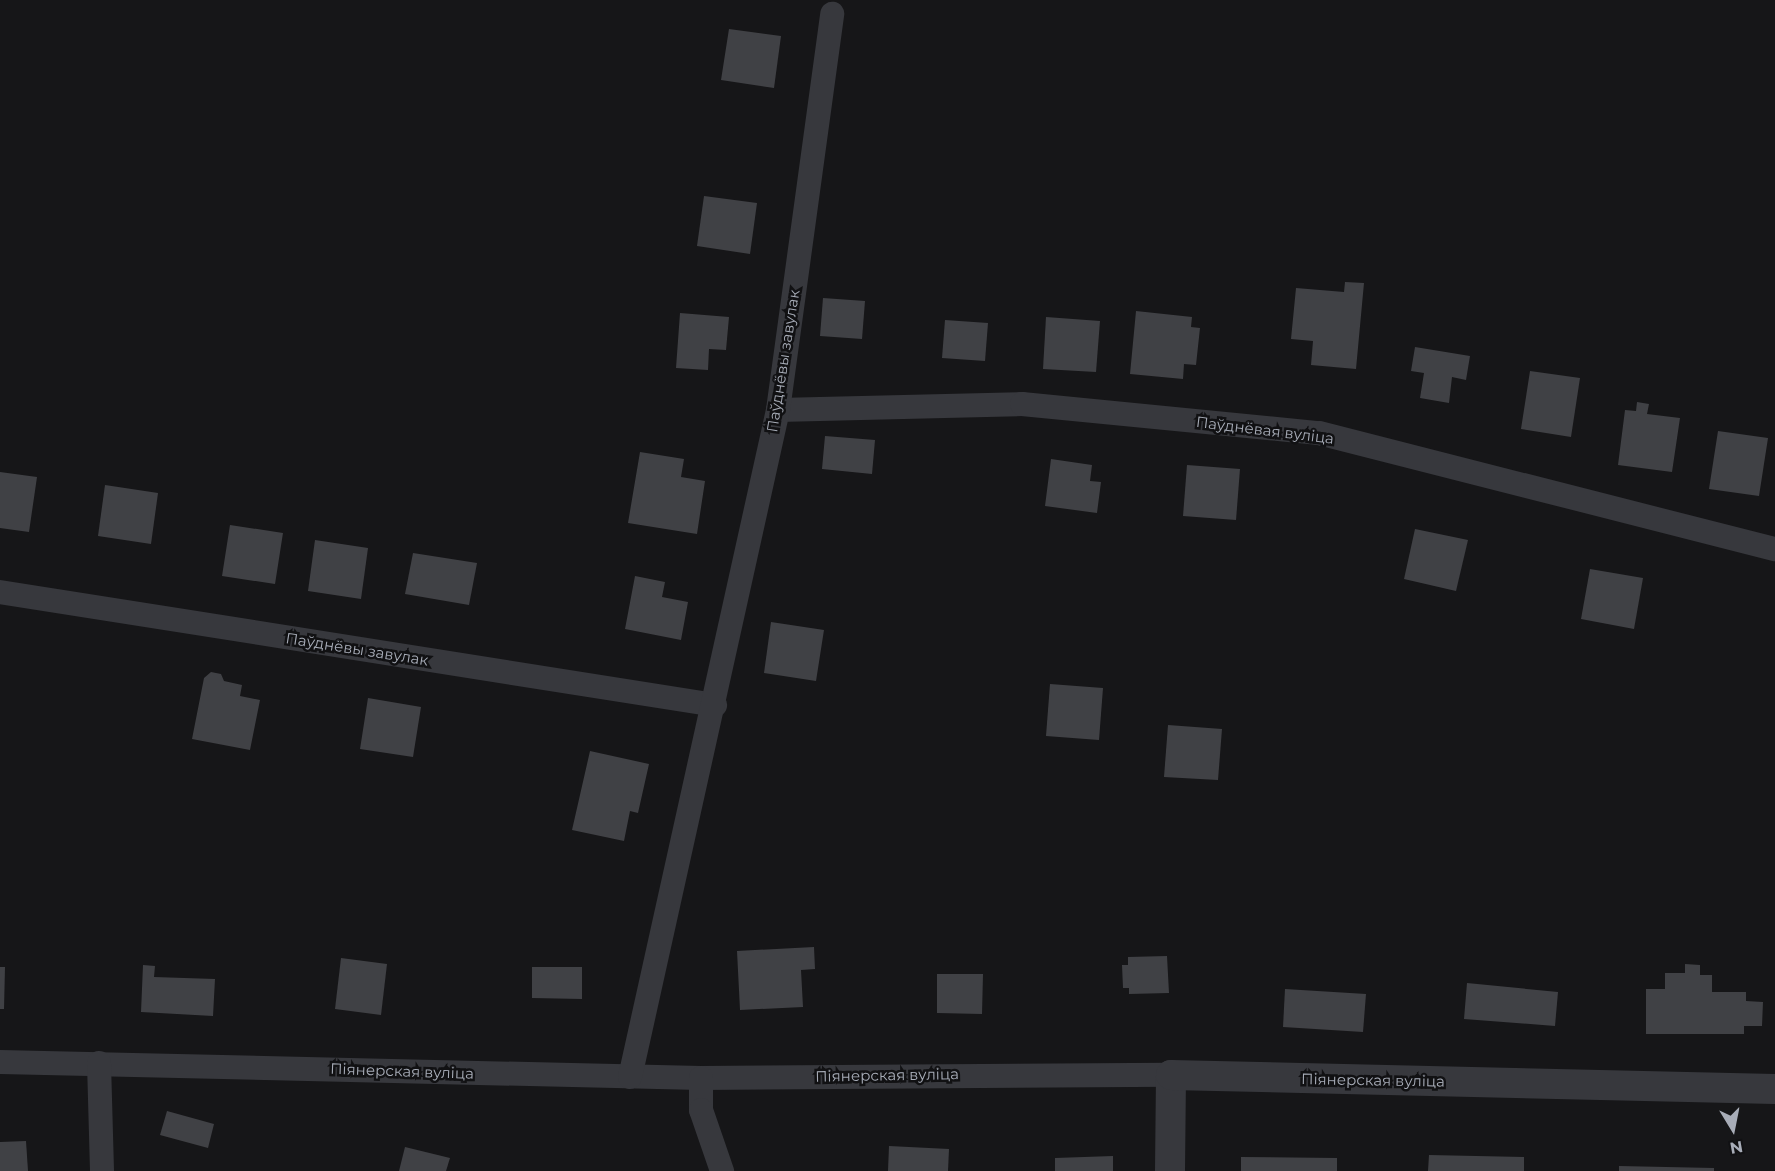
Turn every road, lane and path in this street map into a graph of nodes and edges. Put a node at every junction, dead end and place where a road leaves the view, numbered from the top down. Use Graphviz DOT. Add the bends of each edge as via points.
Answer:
graph roads {
  1 [pos="832,14"];
  2 [pos="778,410"];
  3 [pos="1775,549"];
  4 [pos="0,592"];
  5 [pos="715,705"];
  6 [pos="0,1062"];
  7 [pos="99,1063"];
  8 [pos="1171,1075"];
  9 [pos="630,1077"];
  10 [pos="701,1078"];
  11 [pos="1775,1089"];
  12 [pos="102,1171"];
  13 [pos="723,1171"];
  14 [pos="1170,1171"];
  1 -- 2 [label="street, Паўднёвы завулак"];
  2 -- 3 [label="street, Паўднёвая вуліца" via="1022,404 1319,433"];
  2 -- 5 [label="street, Паўднёвы завулак"];
  4 -- 5 [label="street, Паўднёвы завулак"];
  5 -- 9 [label="street, Паўднёвы завулак"];
  6 -- 7 [label="street, Піянерская вуліца"];
  7 -- 9 [label="street, Піянерская вуліца"];
  7 -- 12 [label="street"];
  8 -- 10 [label="street, Піянерская вуліца"];
  8 -- 11 [label="street, Піянерская вуліца"];
  8 -- 14 [label="street"];
  9 -- 10 [label="street, Піянерская вуліца"];
  10 -- 13 [label="street" via="701,1110"];
}
